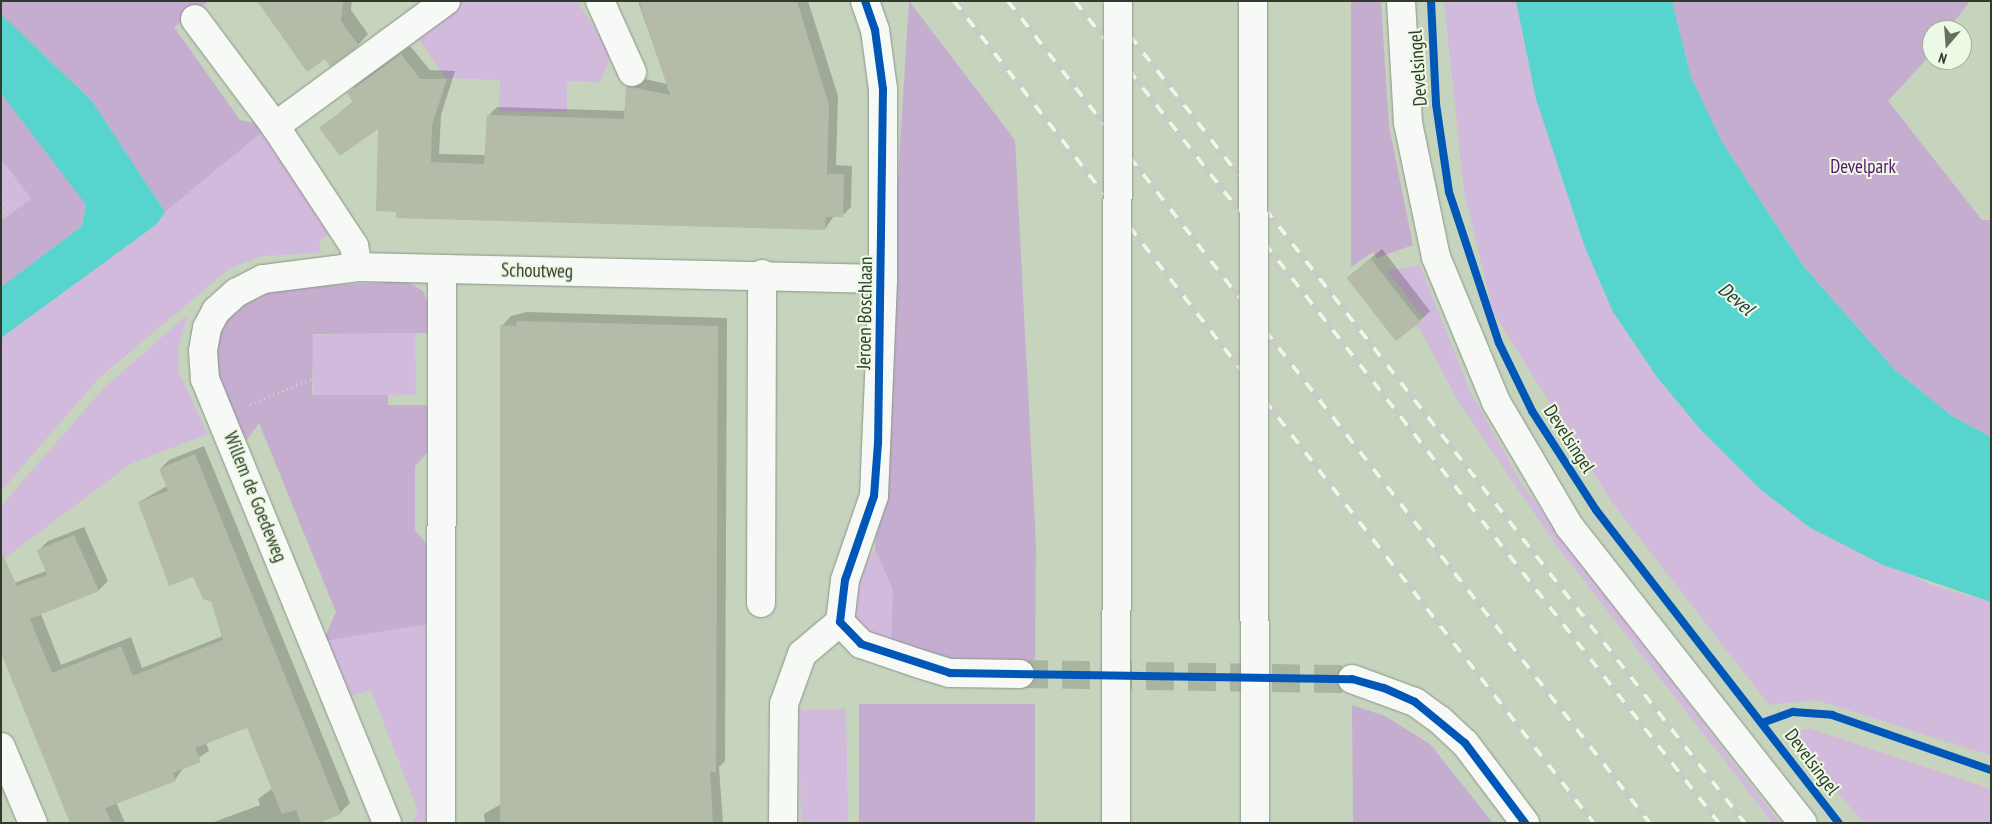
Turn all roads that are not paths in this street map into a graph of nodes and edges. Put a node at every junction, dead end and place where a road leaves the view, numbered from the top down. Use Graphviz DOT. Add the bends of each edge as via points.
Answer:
graph roads {
  1 [pos="446,1"];
  2 [pos="600,1"];
  3 [pos="865,1"];
  4 [pos="1118,1"];
  5 [pos="1253,1"];
  6 [pos="1401,1"];
  7 [pos="195,19"];
  8 [pos="632,72"];
  9 [pos="274,126"];
  10 [pos="358,268"];
  11 [pos="442,269"];
  12 [pos="762,274"];
  13 [pos="883,279"];
  14 [pos="761,603"];
  15 [pos="840,622"];
  16 [pos="1020,674"];
  17 [pos="1352,679"];
  18 [pos="1,747"];
  19 [pos="33,823"];
  20 [pos="387,823"];
  21 [pos="442,823"];
  22 [pos="783,823"];
  23 [pos="1116,823"];
  24 [pos="1255,823"];
  25 [pos="1525,823"];
  26 [pos="1803,823"];
  1 -- 9 [label="main road"];
  2 -- 8 [label="main road"];
  3 -- 13 [label="main road, Jeroen Boschlaan" via="875,30 883,89"];
  4 -- 23 [label="main road, bridge"];
  5 -- 24 [label="main road, bridge"];
  6 -- 26 [label="main road, Develsingel" via="1408,123 1436,258 1496,402 1569,526"];
  7 -- 9 [label="main road"];
  9 -- 10 [label="main road" via="354,246"];
  10 -- 11 [label="main road, Schoutweg"];
  10 -- 20 [label="main road, Willem de Goedeweg" via="264,279 237,292 216,311 203,351 205,379"];
  11 -- 12 [label="main road, Schoutweg"];
  11 -- 21 [label="main road"];
  12 -- 13 [label="main road, Schoutweg"];
  12 -- 14 [label="main road"];
  13 -- 15 [label="main road, Jeroen Boschlaan" via="874,496 845,580"];
  15 -- 16 [label="main road" via="861,644 950,673"];
  15 -- 22 [label="main road" via="802,654 784,704"];
  17 -- 25 [label="main road" via="1414,702 1440,720 1465,743"];
  18 -- 19 [label="main road"];
}
